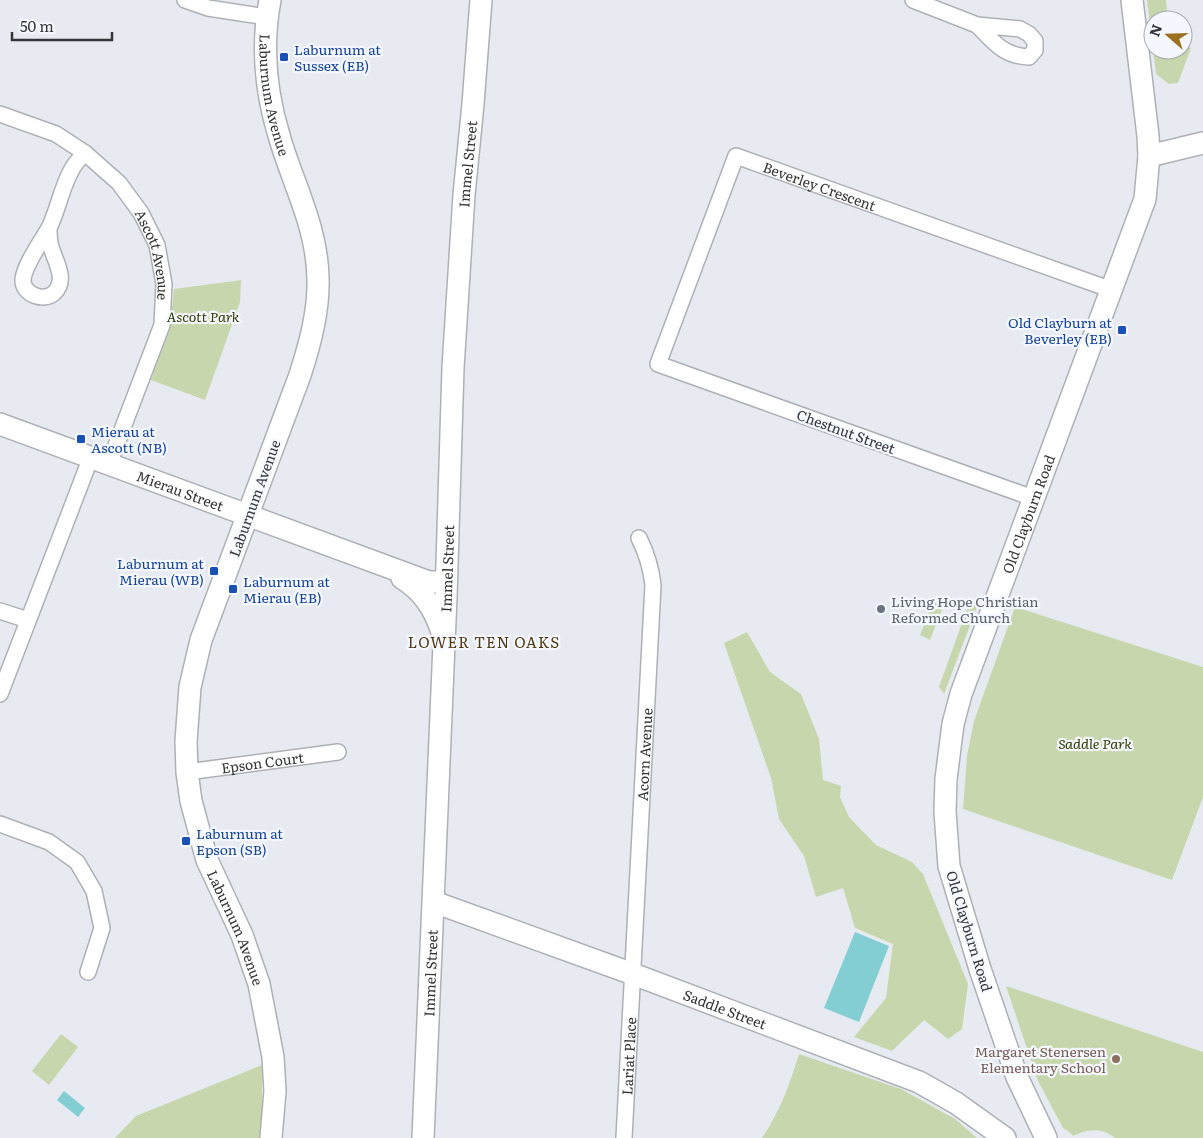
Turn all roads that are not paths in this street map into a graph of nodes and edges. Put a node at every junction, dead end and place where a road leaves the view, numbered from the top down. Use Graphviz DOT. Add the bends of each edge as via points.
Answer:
graph roads {
  1 [pos="185,0"];
  2 [pos="481,0"];
  3 [pos="913,0"];
  4 [pos="1132,0"];
  5 [pos="268,9"];
  6 [pos="977,25"];
  7 [pos="0,114"];
  8 [pos="1203,143"];
  9 [pos="85,153"];
  10 [pos="1148,156"];
  11 [pos="44,248"];
  12 [pos="1112,290"];
  13 [pos="658,364"];
  14 [pos="0,424"];
  15 [pos="100,460"];
  16 [pos="1033,498"];
  17 [pos="248,515"];
  18 [pos="639,538"];
  19 [pos="376,562"];
  20 [pos="446,582"];
  21 [pos="0,611"];
  22 [pos="28,620"];
  23 [pos="444,637"];
  24 [pos="0,694"];
  25 [pos="338,752"];
  26 [pos="187,772"];
  27 [pos="0,824"];
  28 [pos="434,902"];
  29 [pos="88,972"];
  30 [pos="633,974"];
  31 [pos="270,1138"];
  32 [pos="423,1138"];
  33 [pos="624,1138"];
  34 [pos="1005,1138"];
  35 [pos="1046,1138"];
  1 -- 5 [label="street" via="208,8"];
  2 -- 20 [label="street, Immel Street" via="453,359"];
  3 -- 6 [label="street"];
  4 -- 10 [label="street, Old Clayburn Road"];
  5 -- 17 [label="street, Laburnum Avenue" via="268,93 280,141 307,214 318,279 311,342"];
  7 -- 9 [label="street, Ascott Avenue" via="56,134"];
  8 -- 10 [label="street"];
  9 -- 11 [label="street" via="71,170"];
  9 -- 15 [label="street, Ascott Avenue" via="119,183 141,213 157,245 164,284 162,325"];
  10 -- 12 [label="street, Old Clayburn Road" via="1145,199"];
  12 -- 13 [label="street, Beverley Crescent" via="736,156"];
  12 -- 16 [label="street, Old Clayburn Road"];
  13 -- 16 [label="street, Chestnut Street"];
  14 -- 15 [label="street, Mierau Street"];
  15 -- 17 [label="street, Mierau Street"];
  15 -- 22 [label="street, Ascott Avenue"];
  16 -- 35 [label="street, Old Clayburn Road" via="961,694 947,760 945,812 949,866 959,902 1017,1077"];
  17 -- 19 [label="street, Mierau Street"];
  17 -- 26 [label="street, Laburnum Avenue" via="195,663 188,710"];
  18 -- 30 [label="street, Acorn Avenue" via="652,569 653,584"];
  19 -- 20 [label="street, Mierau Street" via="429,582"];
  19 -- 23 [label="street" via="414,585 436,614"];
  20 -- 23 [label="street, Immel Street"];
  21 -- 22 [label="street"];
  22 -- 24 [label="street, Ascott Avenue"];
  23 -- 28 [label="street, Immel Street"];
  25 -- 26 [label="street, Epson Court"];
  26 -- 31 [label="street, Laburnum Avenue" via="206,860 242,936 259,984 276,1091"];
  27 -- 29 [label="street" via="49,842 77,862 94,891 102,928"];
  28 -- 30 [label="street, Saddle Street"];
  28 -- 32 [label="street, Immel Street"];
  30 -- 33 [label="street, Lariat Place"];
  30 -- 34 [label="street, Saddle Street" via="919,1082 956,1103"];
}
